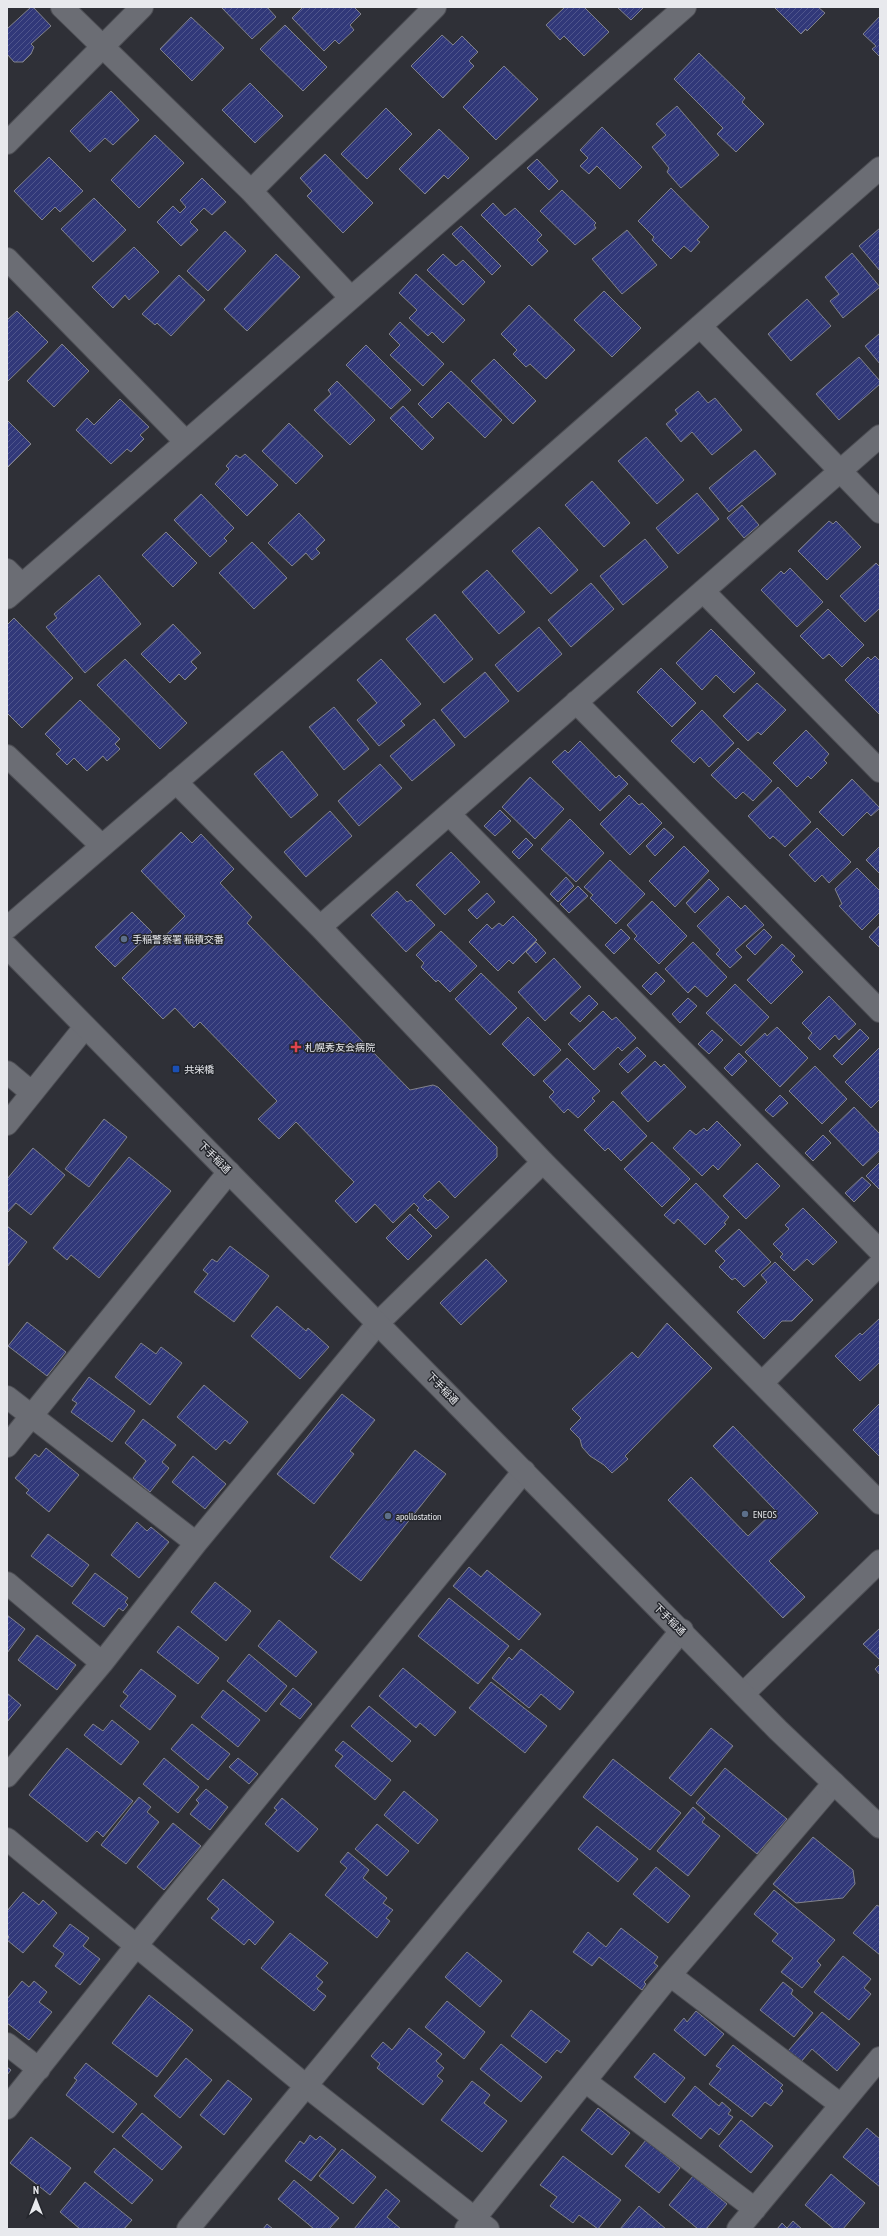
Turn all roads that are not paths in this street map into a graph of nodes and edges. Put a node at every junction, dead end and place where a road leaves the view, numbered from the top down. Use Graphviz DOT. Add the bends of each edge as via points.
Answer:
graph roads {
  1 [pos="62,7"];
  2 [pos="142,7"];
  3 [pos="435,7"];
  4 [pos="684,7"];
  5 [pos="101,47"];
  6 [pos="7,143"];
  7 [pos="880,168"];
  8 [pos="251,191"];
  9 [pos="7,260"];
  10 [pos="351,298"];
  11 [pos="700,326"];
  12 [pos="880,436"];
  13 [pos="185,441"];
  14 [pos="840,472"];
  15 [pos="880,512"];
  16 [pos="12,584"];
  17 [pos="703,592"];
  18 [pos="576,702"];
  19 [pos="7,756"];
  20 [pos="880,771"];
  21 [pos="176,782"];
  22 [pos="449,814"];
  23 [pos="102,846"];
  24 [pos="320,927"];
  25 [pos="7,928"];
  26 [pos="7,947"];
  27 [pos="880,1011"];
  28 [pos="85,1027"];
  29 [pos="7,1072"];
  30 [pos="32,1093"];
  31 [pos="7,1124"];
  32 [pos="543,1162"];
  33 [pos="229,1172"];
  34 [pos="880,1251"];
  35 [pos="880,1264"];
  36 [pos="379,1322"];
  37 [pos="763,1382"];
  38 [pos="7,1397"];
  39 [pos="30,1416"];
  40 [pos="7,1446"];
  41 [pos="524,1471"];
  42 [pos="880,1503"];
  43 [pos="196,1543"];
  44 [pos="880,1561"];
  45 [pos="7,1583"];
  46 [pos="682,1630"];
  47 [pos="102,1663"];
  48 [pos="743,1694"];
  49 [pos="7,1776"];
  50 [pos="834,1783"];
  51 [pos="880,1827"];
  52 [pos="7,1839"];
  53 [pos="136,1946"];
  54 [pos="670,1975"];
  55 [pos="7,2044"];
  56 [pos="880,2058"];
  57 [pos="40,2069"];
  58 [pos="585,2081"];
  59 [pos="305,2085"];
  60 [pos="840,2106"];
  61 [pos="7,2108"];
  62 [pos="755,2209"];
  63 [pos="476,2225"];
  64 [pos="188,2229"];
  65 [pos="738,2229"];
  1 -- 5 [label="street"];
  2 -- 5 [label="street"];
  3 -- 8 [label="street"];
  4 -- 10 [label="street"];
  5 -- 6 [label="street"];
  5 -- 8 [label="street"];
  7 -- 11 [label="street"];
  8 -- 10 [label="street"];
  9 -- 13 [label="street"];
  10 -- 13 [label="street"];
  11 -- 14 [label="street"];
  11 -- 21 [label="street"];
  12 -- 14 [label="street"];
  13 -- 16 [label="street"];
  14 -- 15 [label="street"];
  14 -- 17 [label="street"];
  17 -- 18 [label="street"];
  17 -- 20 [label="street"];
  18 -- 22 [label="street"];
  18 -- 27 [label="street"];
  19 -- 23 [label="street"];
  21 -- 23 [label="street"];
  21 -- 24 [label="street"];
  22 -- 24 [label="street"];
  22 -- 34 [label="street"];
  23 -- 25 [label="street"];
  24 -- 32 [label="street"];
  26 -- 28 [label="street, 下手稲通"];
  28 -- 30 [label="street"];
  28 -- 33 [label="street, 下手稲通"];
  29 -- 30 [label="street"];
  30 -- 31 [label="street"];
  32 -- 36 [label="street"];
  32 -- 37 [label="street"];
  33 -- 36 [label="street, 下手稲通"];
  33 -- 39 [label="street"];
  35 -- 37 [label="street"];
  36 -- 41 [label="street, 下手稲通"];
  36 -- 43 [label="street"];
  37 -- 42 [label="street"];
  38 -- 39 [label="street"];
  39 -- 40 [label="street"];
  39 -- 43 [label="street"];
  41 -- 46 [label="street, 下手稲通"];
  41 -- 53 [label="street"];
  43 -- 47 [label="street"];
  44 -- 48 [label="street"];
  45 -- 47 [label="street"];
  46 -- 48 [label="street, 下手稲通"];
  46 -- 59 [label="street" via="325,2064"];
  47 -- 49 [label="street"];
  48 -- 50 [label="street, 下手稲通"];
  50 -- 51 [label="street, 下手稲通"];
  50 -- 54 [label="street"];
  52 -- 53 [label="street"];
  53 -- 57 [label="street"];
  53 -- 59 [label="street"];
  54 -- 58 [label="street"];
  54 -- 60 [label="street"];
  55 -- 57 [label="street"];
  56 -- 60 [label="street"];
  57 -- 61 [label="street"];
  58 -- 62 [label="street"];
  58 -- 63 [label="street"];
  59 -- 63 [label="street"];
  59 -- 64 [label="street"];
  60 -- 62 [label="street"];
  62 -- 65 [label="street"];
}
